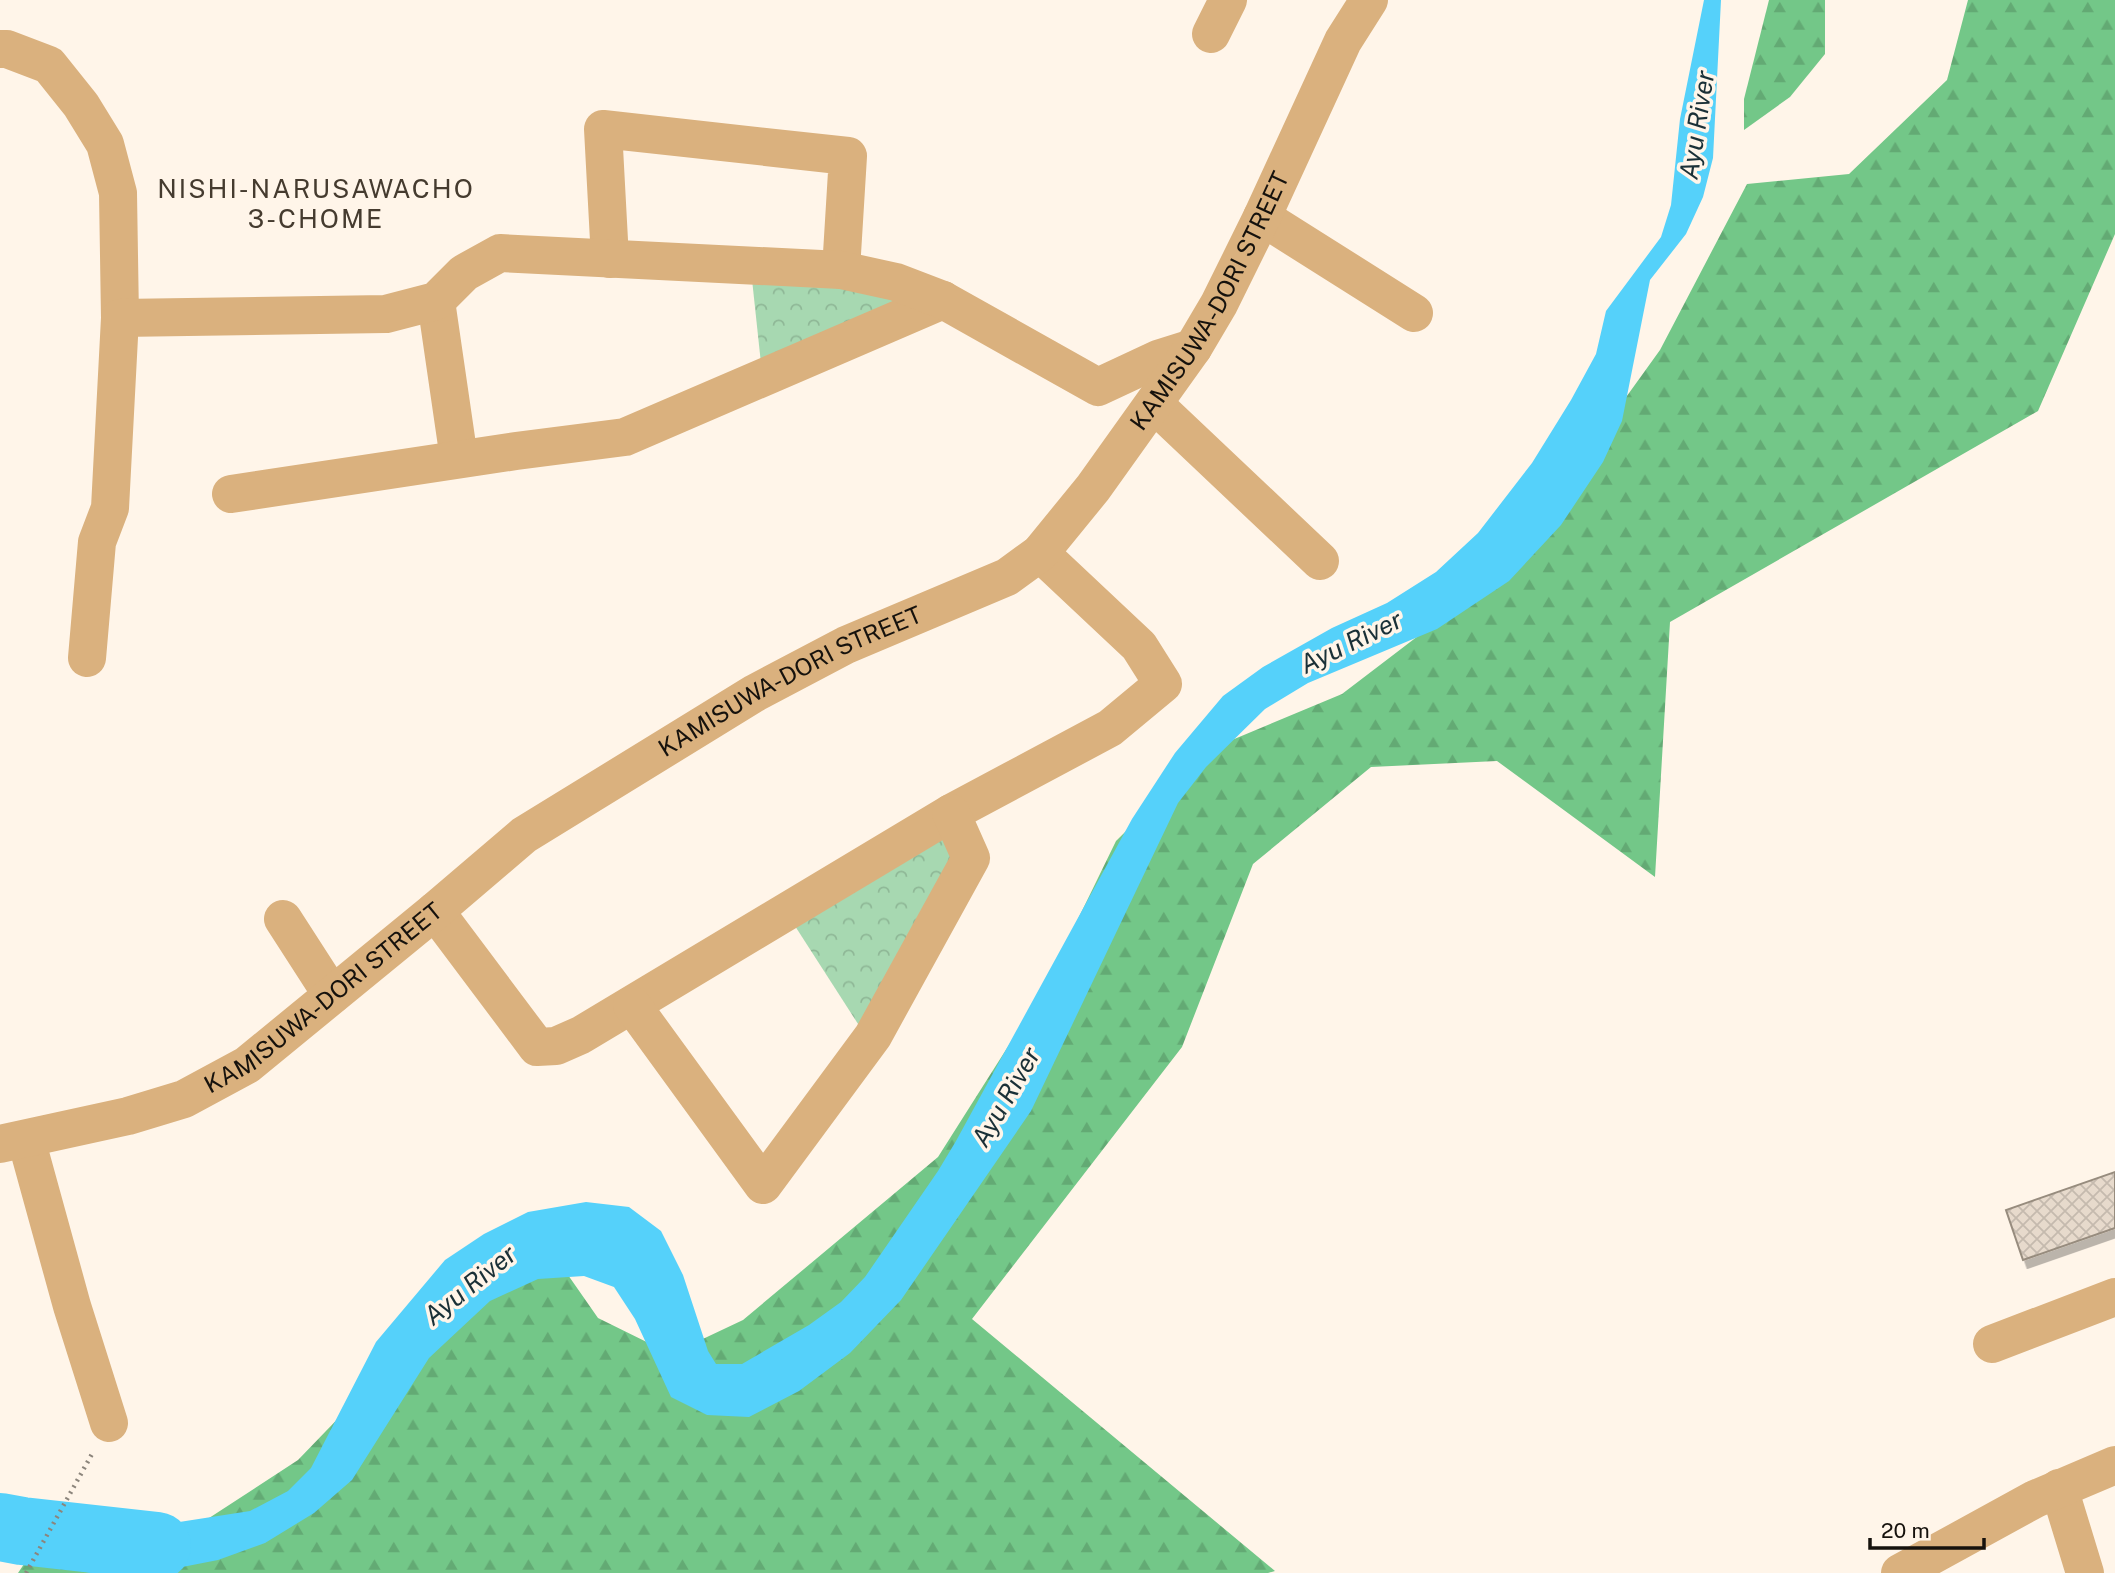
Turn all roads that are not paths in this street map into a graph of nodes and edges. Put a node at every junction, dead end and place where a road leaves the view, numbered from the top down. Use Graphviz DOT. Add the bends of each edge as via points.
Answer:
graph roads {
  1 [pos="1228,0"];
  2 [pos="1368,0"];
  3 [pos="1211,34"];
  4 [pos="0,49"];
  5 [pos="1262,217"];
  6 [pos="610,258"];
  7 [pos="841,270"];
  8 [pos="943,300"];
  9 [pos="436,301"];
  10 [pos="1414,313"];
  11 [pos="120,318"];
  12 [pos="1193,348"];
  13 [pos="1154,404"];
  14 [pos="460,459"];
  15 [pos="231,494"];
  16 [pos="1040,553"];
  17 [pos="1320,561"];
  18 [pos="87,658"];
  19 [pos="951,813"];
  20 [pos="435,911"];
  21 [pos="283,919"];
  22 [pos="332,995"];
  23 [pos="632,1005"];
  24 [pos="13,1142"];
  25 [pos="2115,1297"];
  26 [pos="1993,1344"];
  27 [pos="109,1423"];
  28 [pos="2115,1465"];
  29 [pos="2059,1488"];
  30 [pos="1900,1573"];
  31 [pos="2085,1573"];
  1 -- 3 [label="street"];
  2 -- 5 [label="street, KAMISUWA-DORI STREET" via="1343,41"];
  4 -- 11 [label="street" via="49,65 81,104 105,144 118,193"];
  5 -- 10 [label="street"];
  5 -- 12 [label="street, KAMISUWA-DORI STREET"];
  6 -- 7 [label="street"];
  6 -- 7 [label="street" via="603,129 848,156"];
  6 -- 9 [label="street" via="500,253 464,273"];
  7 -- 8 [label="street" via="896,282"];
  8 -- 12 [label="street" via="1098,387"];
  8 -- 14 [label="street" via="625,438"];
  9 -- 11 [label="street" via="386,314"];
  9 -- 14 [label="street"];
  11 -- 18 [label="street" via="110,508 97,542"];
  12 -- 13 [label="street, KAMISUWA-DORI STREET"];
  13 -- 16 [label="street, KAMISUWA-DORI STREET"];
  13 -- 17 [label="street"];
  14 -- 15 [label="street"];
  16 -- 19 [label="street" via="1139,646 1163,684 1110,728"];
  16 -- 20 [label="street, KAMISUWA-DORI STREET" via="1007,577 846,645 755,693 524,835"];
  19 -- 23 [label="street"];
  19 -- 23 [label="street" via="971,858 873,1036 763,1185"];
  20 -- 22 [label="street, KAMISUWA-DORI STREET"];
  20 -- 23 [label="street" via="537,1047 564,1043"];
  21 -- 22 [label="street"];
  22 -- 24 [label="street, KAMISUWA-DORI STREET" via="247,1065 184,1099"];
  24 -- 27 [label="street"];
  25 -- 26 [label="street"];
  28 -- 29 [label="street"];
  29 -- 30 [label="street"];
  29 -- 31 [label="street"];
}
